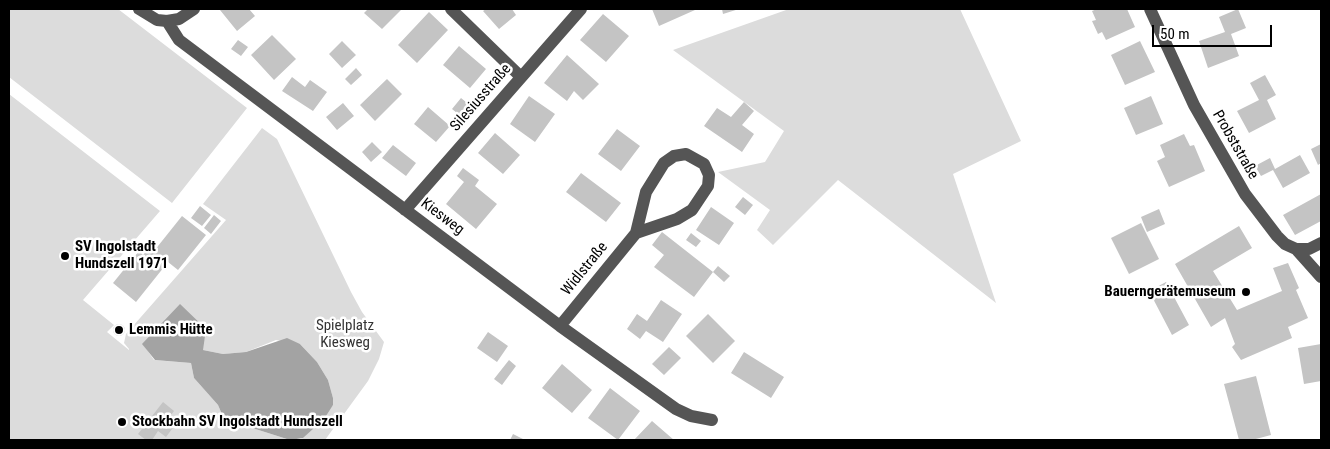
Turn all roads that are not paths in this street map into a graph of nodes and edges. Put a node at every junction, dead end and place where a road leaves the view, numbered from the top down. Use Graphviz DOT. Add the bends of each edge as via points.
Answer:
graph roads {
  1 [pos="139,9"];
  2 [pos="194,9"];
  3 [pos="451,9"];
  4 [pos="581,9"];
  5 [pos="1150,9"];
  6 [pos="166,21"];
  7 [pos="521,77"];
  8 [pos="405,210"];
  9 [pos="636,233"];
  10 [pos="1321,243"];
  11 [pos="1296,249"];
  12 [pos="1321,277"];
  13 [pos="560,326"];
  14 [pos="712,420"];
  1 -- 6 [label="street" via="157,20"];
  2 -- 6 [label="street" via="179,19"];
  3 -- 7 [label="street"];
  4 -- 7 [label="street, Silesiusstraße"];
  5 -- 11 [label="street, Probststraße" via="1218,150 1245,194 1277,236"];
  6 -- 8 [label="street, Kiesweg" via="179,40"];
  7 -- 8 [label="street, Silesiusstraße"];
  8 -- 13 [label="street, Kiesweg"];
  9 -- 9 [label="street, Widlstraße" via="677,219 692,210 708,186 709,175 704,164 686,154 674,156 664,164 646,192"];
  9 -- 13 [label="street, Widlstraße"];
  10 -- 11 [label="street"];
  11 -- 12 [label="street, Probststraße"];
  13 -- 14 [label="street, Kiesweg" via="676,409"];
}
